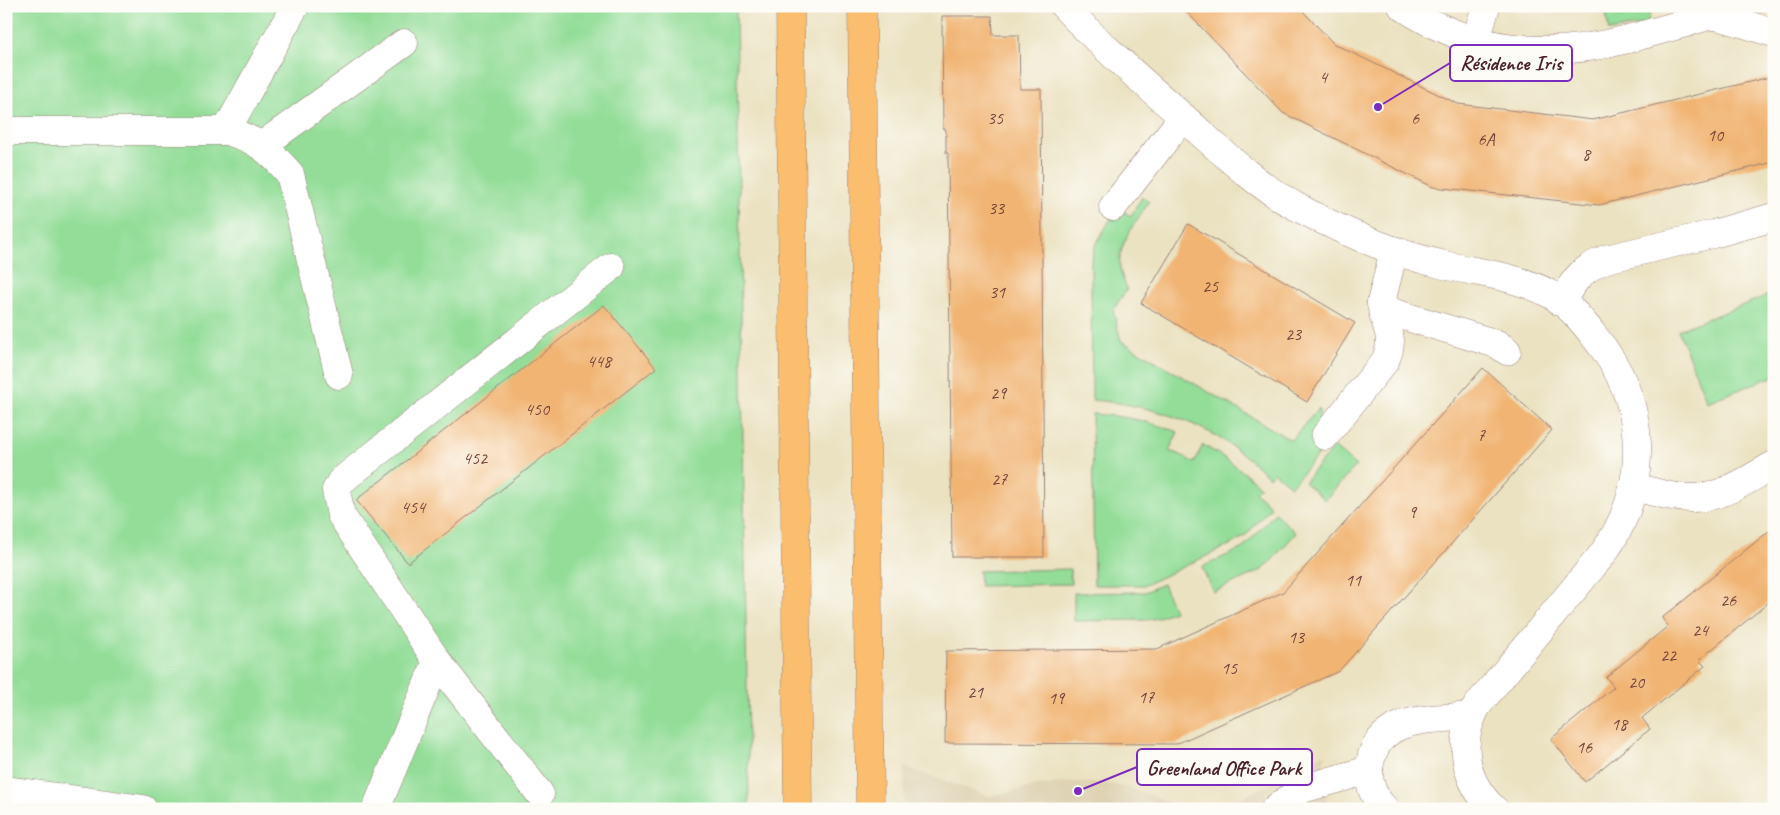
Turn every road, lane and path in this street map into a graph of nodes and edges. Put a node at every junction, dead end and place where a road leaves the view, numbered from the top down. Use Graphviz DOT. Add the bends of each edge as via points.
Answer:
graph roads {
  1 [pos="295,6"];
  2 [pos="790,6"];
  3 [pos="862,6"];
  4 [pos="1064,6"];
  5 [pos="1402,6"];
  6 [pos="1486,6"];
  7 [pos="1684,6"];
  8 [pos="1713,15"];
  9 [pos="1774,33"];
  10 [pos="1476,40"];
  11 [pos="404,43"];
  12 [pos="1183,117"];
  13 [pos="6,131"];
  14 [pos="226,131"];
  15 [pos="261,146"];
  16 [pos="1113,207"];
  17 [pos="1774,217"];
  18 [pos="1394,250"];
  19 [pos="610,267"];
  20 [pos="1561,302"];
  21 [pos="1381,303"];
  22 [pos="1507,351"];
  23 [pos="339,375"];
  24 [pos="1325,436"];
  25 [pos="1774,465"];
  26 [pos="1633,487"];
  27 [pos="437,661"];
  28 [pos="1472,716"];
  29 [pos="1368,770"];
  30 [pos="6,790"];
  31 [pos="540,794"];
  32 [pos="1482,806"];
  33 [pos="1381,807"];
  34 [pos="143,809"];
  35 [pos="376,809"];
  36 [pos="798,809"];
  37 [pos="870,809"];
  38 [pos="1275,809"];
  1 -- 14 [label="street"];
  2 -- 36 [label="main road"];
  3 -- 37 [label="main road"];
  4 -- 12 [label="street" via="1086,30"];
  5 -- 10 [label="street" via="1445,30"];
  6 -- 10 [label="street"];
  7 -- 8 [label="street"];
  8 -- 9 [label="street"];
  8 -- 10 [label="street" via="1625,40 1564,50 1505,48"];
  11 -- 15 [label="street"];
  12 -- 16 [label="street"];
  12 -- 18 [label="street" via="1258,182 1295,206"];
  13 -- 14 [label="street"];
  14 -- 15 [label="street" via="245,136"];
  15 -- 23 [label="street" via="290,174"];
  17 -- 20 [label="street" via="1591,265 1581,272"];
  18 -- 20 [label="street" via="1444,265 1519,281"];
  18 -- 21 [label="street"];
  19 -- 27 [label="street" via="341,481 336,490 341,515"];
  20 -- 26 [label="street" via="1573,310 1607,351 1622,378 1635,421 1637,464"];
  21 -- 22 [label="street" via="1394,313 1497,344"];
  21 -- 24 [label="street" via="1391,340 1390,351"];
  25 -- 26 [label="street" via="1721,493 1705,497 1676,497"];
  26 -- 28 [label="street" via="1613,540"];
  27 -- 31 [label="street"];
  27 -- 35 [label="street"];
  28 -- 29 [label="street" via="1407,722 1392,728 1380,740"];
  28 -- 32 [label="street" via="1465,749"];
  29 -- 33 [label="street"];
  29 -- 38 [label="street" via="1302,789"];
  30 -- 34 [label="street"];
}
